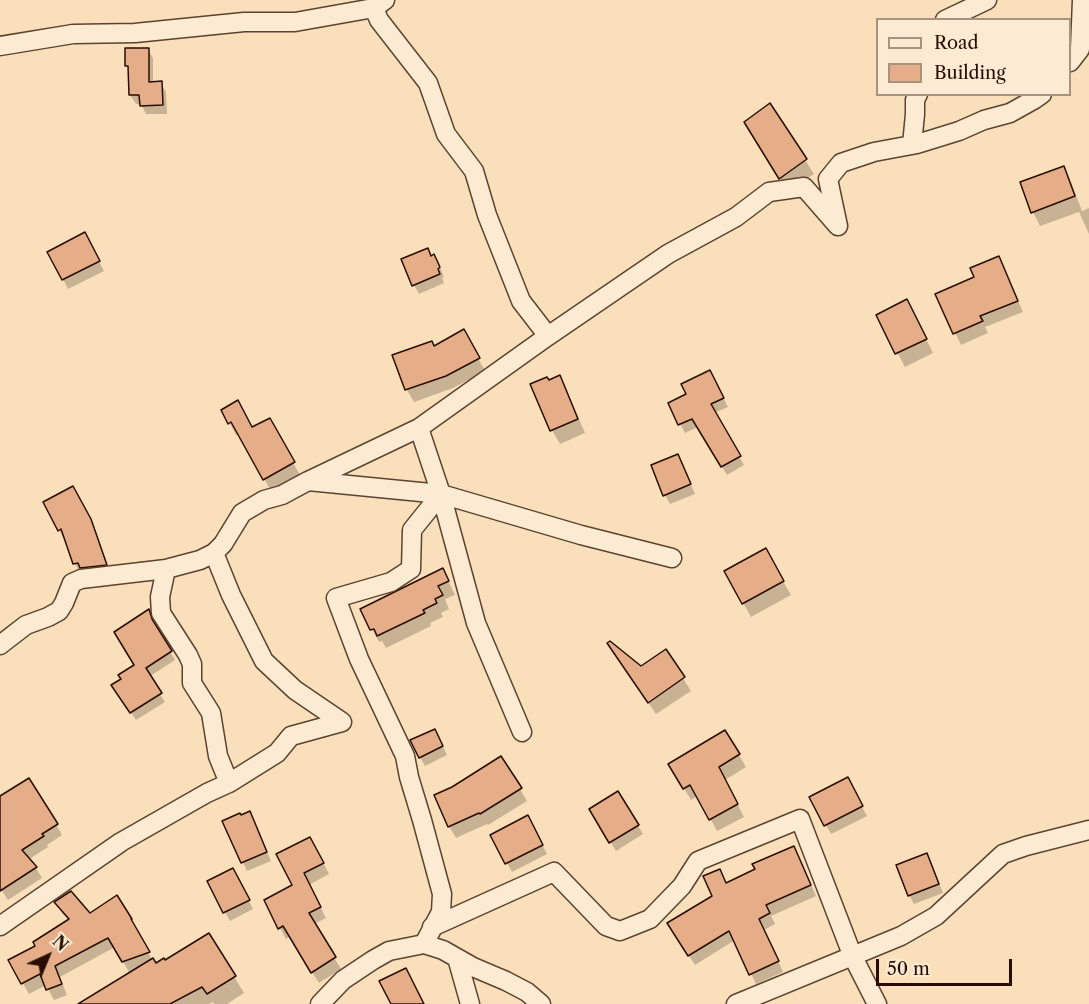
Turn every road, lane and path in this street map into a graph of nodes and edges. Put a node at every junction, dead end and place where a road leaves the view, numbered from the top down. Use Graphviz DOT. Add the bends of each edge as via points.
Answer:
graph roads {
  1 [pos="987,0"];
  2 [pos="1082,0"];
  3 [pos="380,4"];
  4 [pos="949,18"];
  5 [pos="0,46"];
  6 [pos="1071,61"];
  7 [pos="917,96"];
  8 [pos="1039,96"];
  9 [pos="912,145"];
  10 [pos="548,336"];
  11 [pos="419,428"];
  12 [pos="308,481"];
  13 [pos="441,494"];
  14 [pos="214,553"];
  15 [pos="672,558"];
  16 [pos="166,570"];
  17 [pos="0,645"];
  18 [pos="522,732"];
  19 [pos="230,783"];
  20 [pos="1089,830"];
  21 [pos="0,926"];
  22 [pos="432,927"];
  23 [pos="424,944"];
  24 [pos="853,957"];
  25 [pos="457,958"];
  26 [pos="320,1004"];
  27 [pos="470,1004"];
  28 [pos="540,1004"];
  29 [pos="736,1004"];
  30 [pos="877,1004"];
  1 -- 4 [label="street"];
  2 -- 6 [label="street" via="1080,49"];
  3 -- 5 [label="street" via="295,22 73,34"];
  3 -- 10 [label="street" via="379,20 428,83 446,134 474,171 521,301"];
  7 -- 9 [label="street"];
  8 -- 9 [label="street" via="1010,113"];
  9 -- 10 [label="street" via="841,163 828,179 838,226 804,187 769,192 736,217 668,254"];
  10 -- 11 [label="street"];
  11 -- 12 [label="street"];
  11 -- 13 [label="street"];
  12 -- 13 [label="street"];
  12 -- 14 [label="street" via="242,513"];
  13 -- 15 [label="street"];
  13 -- 18 [label="street" via="476,623"];
  13 -- 22 [label="street" via="412,530 411,569 391,582 336,598 359,659 405,756 442,894 441,912"];
  14 -- 16 [label="street"];
  14 -- 19 [label="street" via="264,661 296,690 342,722 291,736 277,753"];
  16 -- 17 [label="street" via="72,583 59,611 26,625"];
  16 -- 19 [label="street" via="161,613 192,664 192,683 211,713 218,756"];
  19 -- 21 [label="street" via="121,842"];
  20 -- 24 [label="street" via="1004,854 936,915"];
  22 -- 23 [label="street"];
  22 -- 24 [label="street" via="554,872 606,926 620,931 650,919 682,886 698,861 800,819"];
  23 -- 25 [label="street"];
  23 -- 26 [label="street" via="389,951 373,960 343,980"];
  24 -- 29 [label="street"];
  24 -- 30 [label="street"];
  25 -- 27 [label="street"];
  25 -- 28 [label="street" via="527,992"];
}
